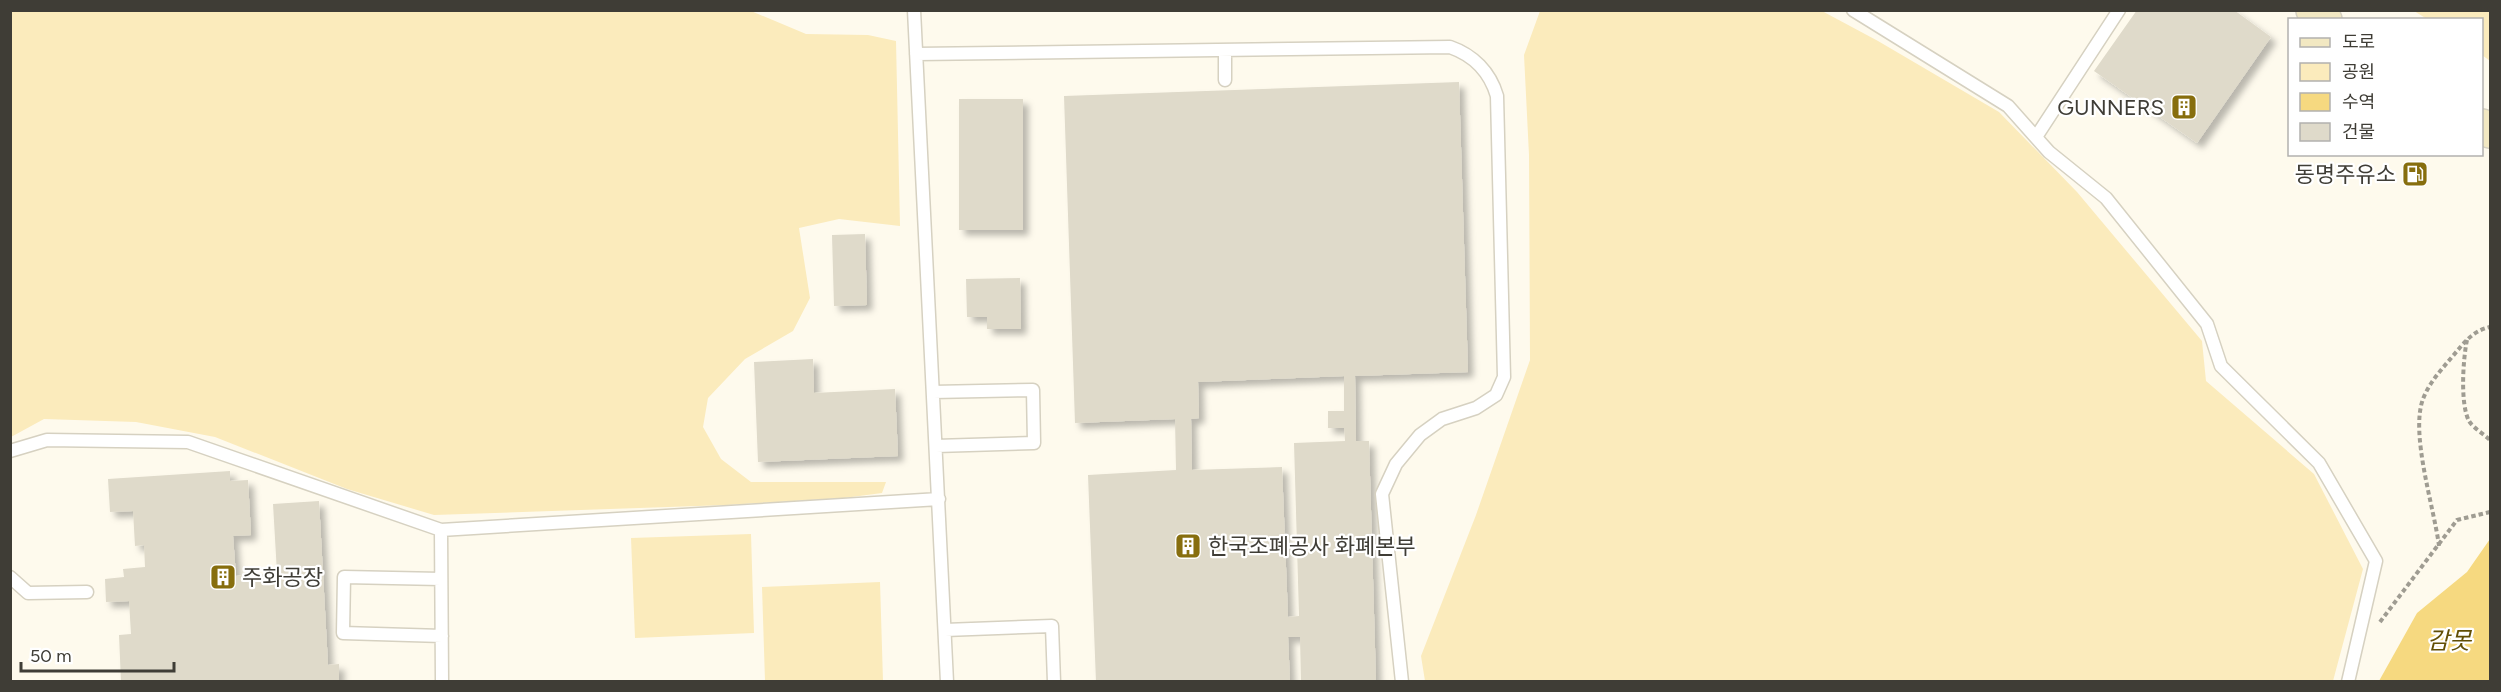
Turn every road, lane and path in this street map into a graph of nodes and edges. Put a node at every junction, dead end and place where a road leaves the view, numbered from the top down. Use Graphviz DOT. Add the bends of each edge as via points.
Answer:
graph roads {
  1 [pos="914,10"];
  2 [pos="1853,10"];
  3 [pos="2120,10"];
  4 [pos="1225,50"];
  5 [pos="916,54"];
  6 [pos="1225,80"];
  7 [pos="2036,137"];
  8 [pos="2490,327"];
  9 [pos="2467,340"];
  10 [pos="933,392"];
  11 [pos="2490,440"];
  12 [pos="936,446"];
  13 [pos="10,451"];
  14 [pos="939,499"];
  15 [pos="2490,512"];
  16 [pos="441,530"];
  17 [pos="2439,546"];
  18 [pos="441,579"];
  19 [pos="11,580"];
  20 [pos="87,592"];
  21 [pos="2376,626"];
  22 [pos="945,630"];
  23 [pos="442,636"];
  24 [pos="442,681"];
  25 [pos="947,681"];
  26 [pos="1054,681"];
  27 [pos="1402,681"];
  28 [pos="2348,681"];
  1 -- 5 [label="lane"];
  2 -- 7 [label="lane" via="2007,106"];
  3 -- 7 [label="lane"];
  4 -- 5 [label="lane"];
  4 -- 6 [label="lane"];
  4 -- 27 [label="lane" via="1450,47 1461,51 1492,78 1497,96 1504,376 1496,395 1476,408 1442,419 1420,435 1396,464 1382,494"];
  5 -- 10 [label="lane"];
  7 -- 28 [label="lane" via="2106,198 2207,324 2221,366 2319,463 2376,561"];
  8 -- 9 [label="path" via="2476,330"];
  9 -- 11 [label="path" via="2463,387 2469,421"];
  9 -- 17 [label="path" via="2439,372 2422,401 2420,444"];
  10 -- 12 [label="lane"];
  10 -- 12 [label="lane" via="1033,390 1034,443"];
  12 -- 14 [label="lane"];
  13 -- 16 [label="lane" via="47,440 188,442"];
  14 -- 16 [label="lane"];
  14 -- 22 [label="lane"];
  15 -- 17 [label="path" via="2457,520"];
  16 -- 18 [label="lane"];
  17 -- 21 [label="path"];
  18 -- 23 [label="lane"];
  18 -- 23 [label="lane" via="344,577 343,633"];
  19 -- 20 [label="lane" via="28,593"];
  22 -- 25 [label="lane"];
  22 -- 26 [label="lane" via="1052,626"];
  23 -- 24 [label="lane"];
}
